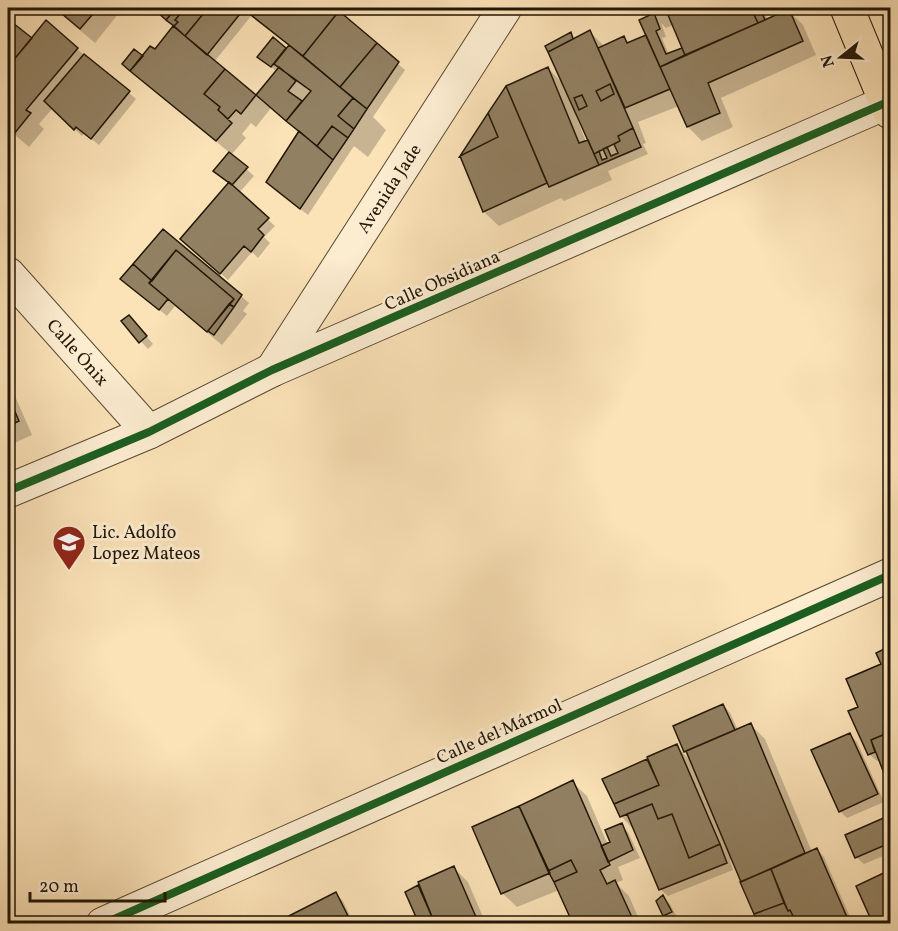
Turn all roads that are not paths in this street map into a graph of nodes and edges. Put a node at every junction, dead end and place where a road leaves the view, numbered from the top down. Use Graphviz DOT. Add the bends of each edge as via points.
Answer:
graph roads {
  1 [pos="505,8"];
  2 [pos="847,8"];
  3 [pos="889,105"];
  4 [pos="8,274"];
  5 [pos="272,370"];
  6 [pos="149,432"];
  7 [pos="8,491"];
  8 [pos="891,575"];
  9 [pos="116,921"];
  1 -- 5 [label="street, Avenida Jade"];
  2 -- 3 [label="main road"];
  3 -- 5 [label="street, Calle Obsidiana"];
  4 -- 6 [label="street, Calle Ónix"];
  5 -- 6 [label="street, Calle Obsidiana"];
  6 -- 7 [label="street, Calle Obsidiana"];
  8 -- 9 [label="street, Calle del Mármol"];
}
